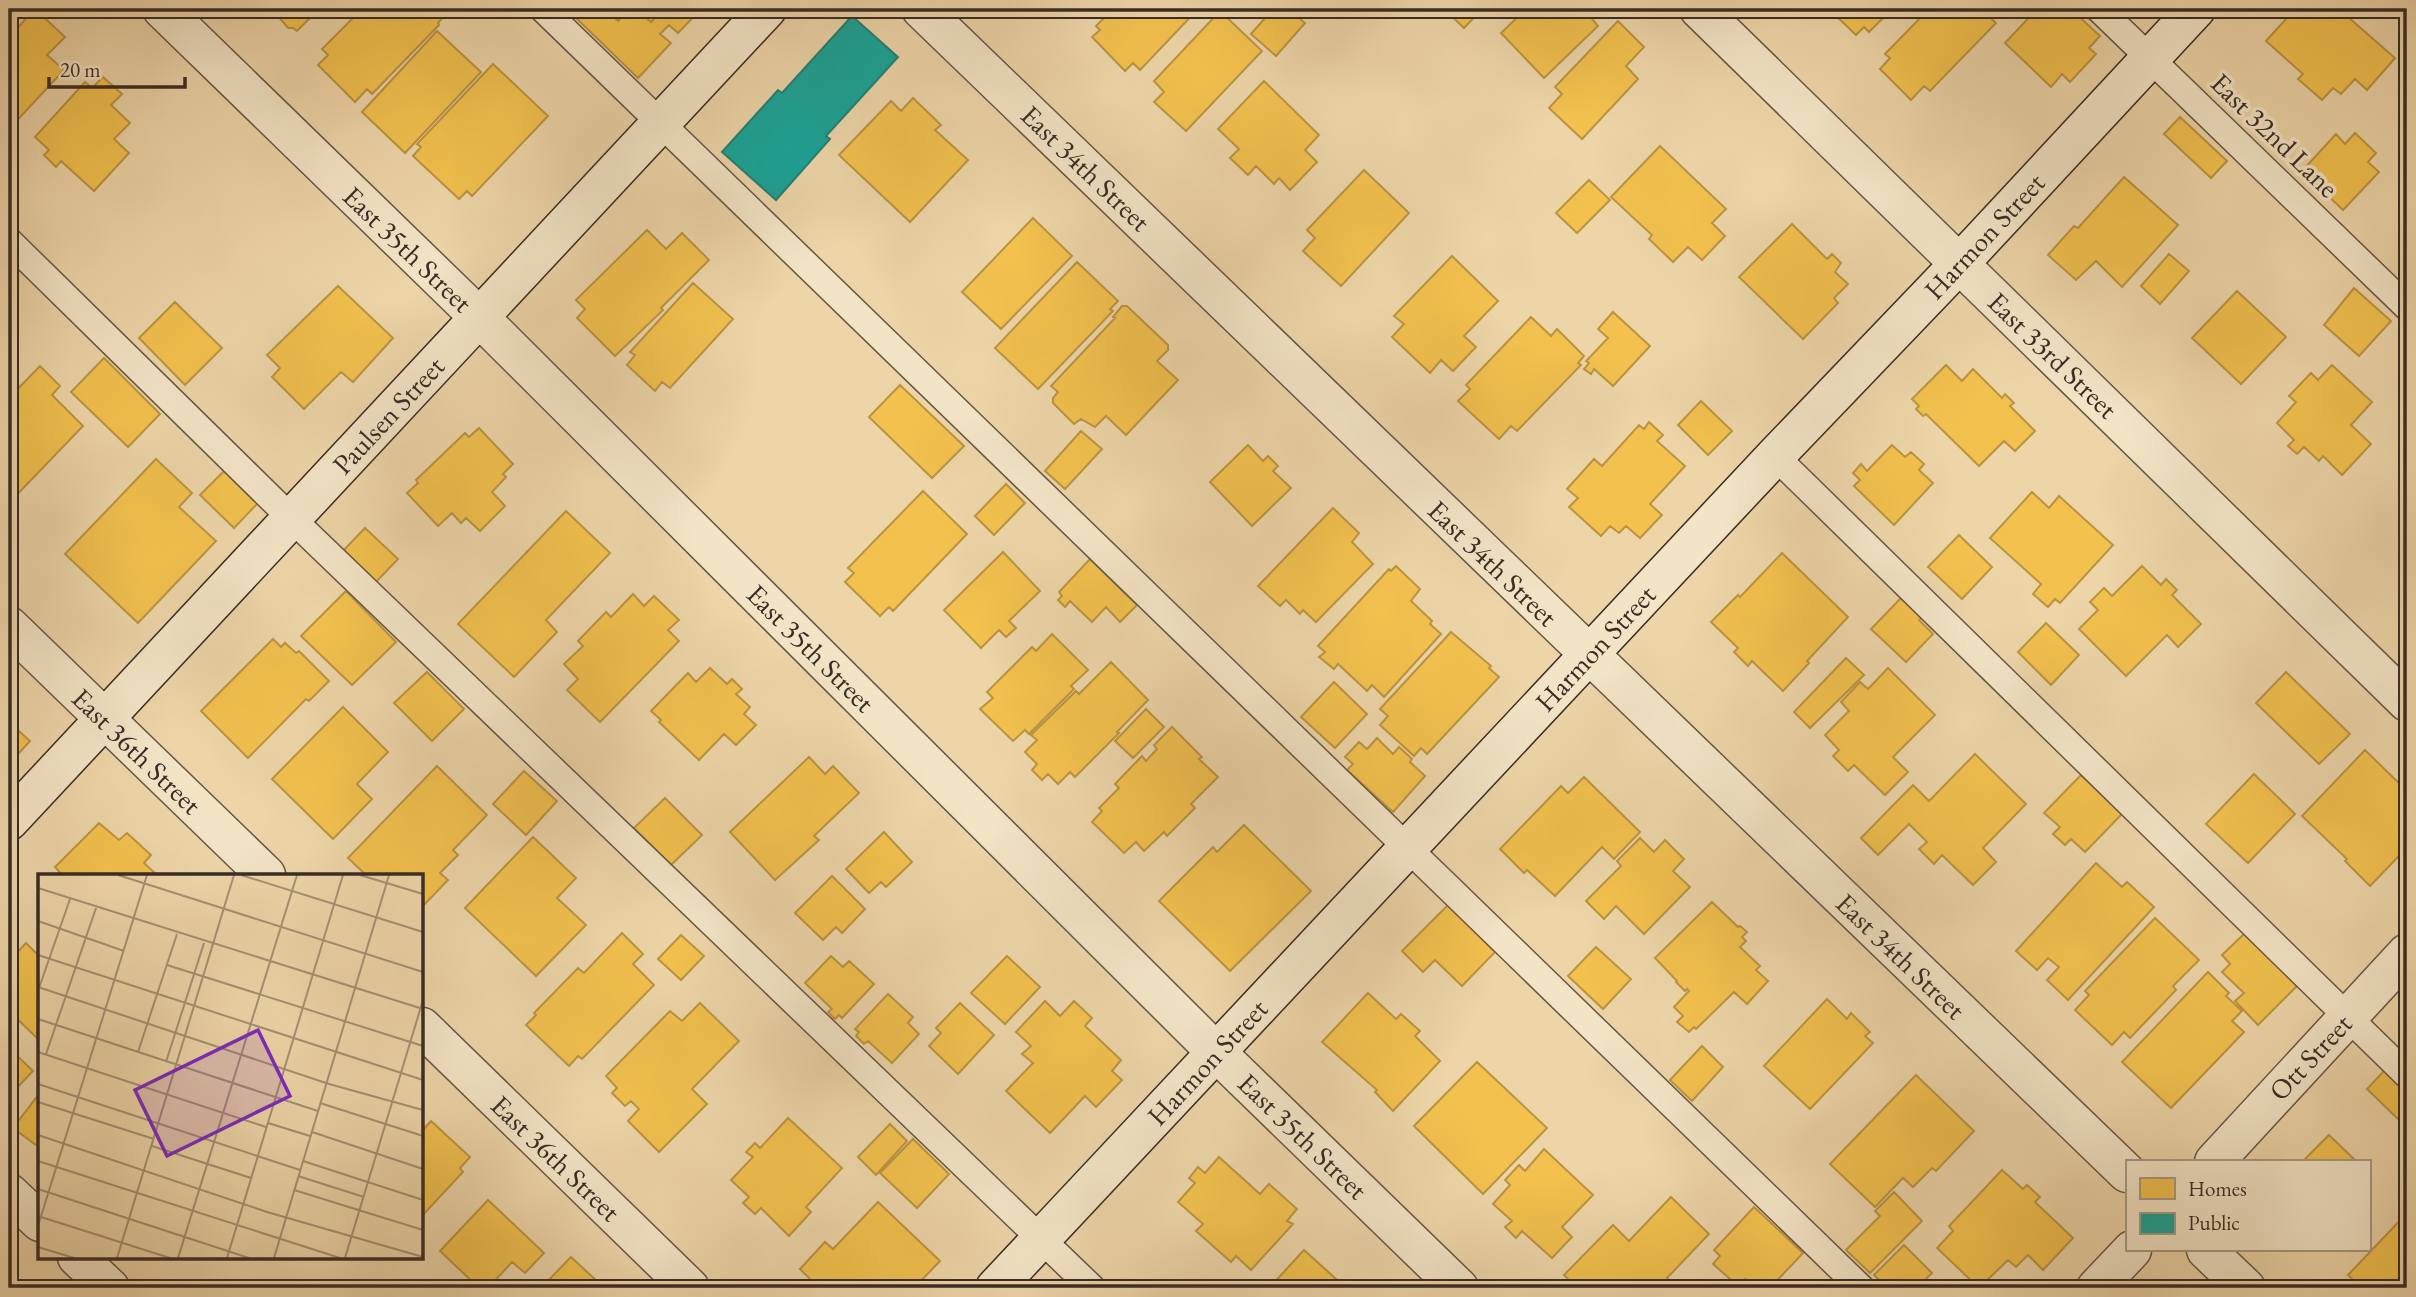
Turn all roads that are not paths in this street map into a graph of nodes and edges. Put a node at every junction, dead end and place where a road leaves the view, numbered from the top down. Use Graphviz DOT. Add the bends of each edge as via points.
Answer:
graph roads {
  1 [pos="162,9"];
  2 [pos="543,9"];
  3 [pos="767,9"];
  4 [pos="921,9"];
  5 [pos="1699,9"];
  6 [pos="2099,9"];
  7 [pos="2196,9"];
  8 [pos="2150,58"];
  9 [pos="659,123"];
  10 [pos="9,241"];
  11 [pos="1959,264"];
  12 [pos="2407,307"];
  13 [pos="479,317"];
  14 [pos="1775,456"];
  15 [pos="291,518"];
  16 [pos="9,626"];
  17 [pos="1589,655"];
  18 [pos="2407,702"];
  19 [pos="104,719"];
  20 [pos="9,821"];
  21 [pos="1409,847"];
  22 [pos="265,874"];
  23 [pos="2407,953"];
  24 [pos="2346,1017"];
  25 [pos="424,1029"];
  26 [pos="1216,1052"];
  27 [pos="2407,1076"];
  28 [pos="2216,1160"];
  29 [pos="2126,1172"];
  30 [pos="9,1193"];
  31 [pos="38,1220"];
  32 [pos="1041,1239"];
  33 [pos="2130,1252"];
  34 [pos="2208,1252"];
  35 [pos="78,1258"];
  36 [pos="110,1288"];
  37 [pos="690,1288"];
  38 [pos="995,1288"];
  39 [pos="1092,1288"];
  40 [pos="1459,1288"];
  41 [pos="1861,1288"];
  42 [pos="2096,1288"];
  43 [pos="2246,1288"];
  1 -- 13 [label="street, East 35th Street"];
  2 -- 9 [label="lane"];
  3 -- 9 [label="street, Paulsen Street"];
  4 -- 17 [label="street, East 34th Street"];
  5 -- 11 [label="street, East 33rd Street"];
  6 -- 8 [label="lane, East 32nd Lane"];
  7 -- 8 [label="street, Harmon Street"];
  8 -- 11 [label="street, Harmon Street"];
  8 -- 12 [label="lane, East 32nd Lane"];
  9 -- 13 [label="street, Paulsen Street"];
  9 -- 21 [label="lane"];
  10 -- 15 [label="lane"];
  11 -- 14 [label="street, Harmon Street"];
  11 -- 18 [label="street, East 33rd Street"];
  13 -- 15 [label="street, Paulsen Street"];
  13 -- 26 [label="street, East 35th Street"];
  14 -- 17 [label="street, Harmon Street"];
  14 -- 24 [label="lane"];
  15 -- 19 [label="street, Paulsen Street"];
  15 -- 32 [label="lane"];
  16 -- 19 [label="street, East 36th Street"];
  17 -- 21 [label="street, Harmon Street"];
  17 -- 29 [label="street, East 34th Street"];
  19 -- 20 [label="street, Paulsen Street"];
  19 -- 22 [label="street, East 36th Street"];
  21 -- 26 [label="street, Harmon Street"];
  21 -- 41 [label="lane"];
  23 -- 24 [label="street, Ott Street"];
  24 -- 27 [label="lane"];
  24 -- 28 [label="street, Ott Street"];
  25 -- 37 [label="street, East 36th Street"];
  26 -- 32 [label="street, Harmon Street"];
  26 -- 40 [label="street, East 35th Street"];
  30 -- 31 [label="street"];
  32 -- 38 [label="street, Harmon Street"];
  32 -- 39 [label="lane"];
  33 -- 42 [label="street"];
  34 -- 43 [label="street"];
  35 -- 36 [label="street"];
}
